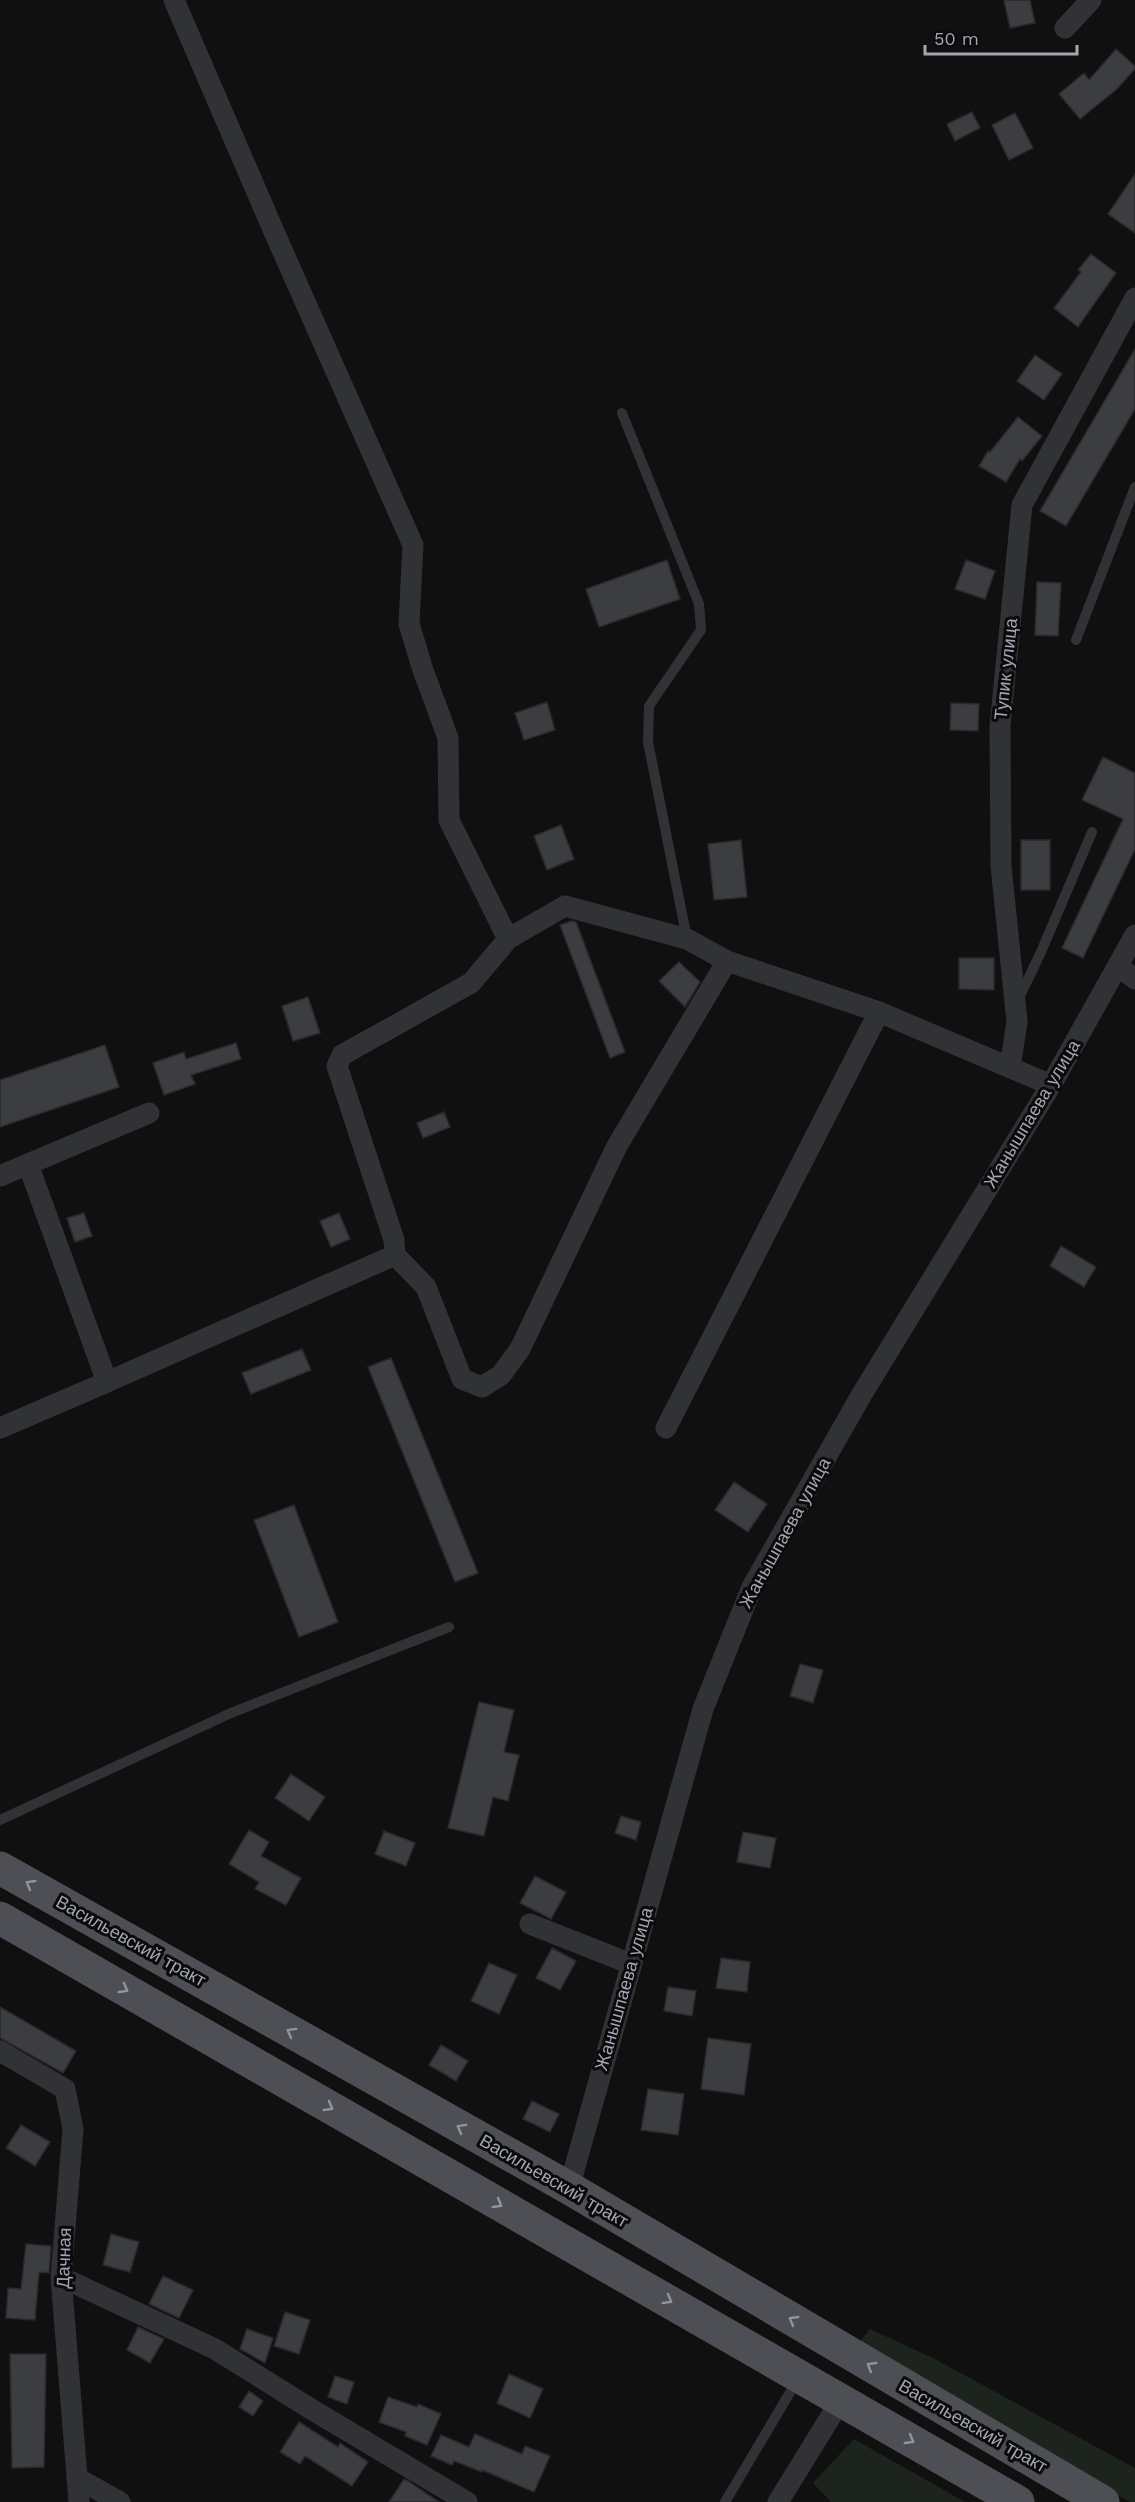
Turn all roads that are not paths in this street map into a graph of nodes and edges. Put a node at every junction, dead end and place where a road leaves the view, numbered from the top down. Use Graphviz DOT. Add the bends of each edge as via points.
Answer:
graph roads {
  1 [pos="174,0"];
  2 [pos="1091,0"];
  3 [pos="1065,28"];
  4 [pos="1135,298"];
  5 [pos="622,413"];
  6 [pos="1135,487"];
  7 [pos="1076,640"];
  8 [pos="1092,832"];
  9 [pos="1135,935"];
  10 [pos="508,939"];
  11 [pos="687,939"];
  12 [pos="727,961"];
  13 [pos="1118,966"];
  14 [pos="1135,979"];
  15 [pos="1015,1005"];
  16 [pos="879,1012"];
  17 [pos="1010,1068"];
  18 [pos="1051,1085"];
  19 [pos="149,1113"];
  20 [pos="28,1164"];
  21 [pos="0,1176"];
  22 [pos="395,1255"];
  23 [pos="107,1382"];
  24 [pos="0,1428"];
  25 [pos="666,1428"];
  26 [pos="449,1627"];
  27 [pos="0,1820"];
  28 [pos="0,1868"];
  29 [pos="530,1924"];
  30 [pos="3,1926"];
  31 [pos="115,1933"];
  32 [pos="631,1964"];
  33 [pos="180,1969"];
  34 [pos="90,1970"];
  35 [pos="156,2007"];
  36 [pos="0,2051"];
  37 [pos="568,2188"];
  38 [pos="62,2277"];
  39 [pos="800,2376"];
  40 [pos="841,2400"];
  41 [pos="967,2423"];
  42 [pos="944,2459"];
  43 [pos="77,2478"];
  44 [pos="1070,2494"];
  45 [pos="79,2502"];
  46 [pos="120,2502"];
  47 [pos="467,2502"];
  48 [pos="725,2502"];
  49 [pos="778,2502"];
  50 [pos="1018,2502"];
  51 [pos="1103,2502"];
  1 -- 10 [label="street" via="413,544 409,624 448,738 449,819"];
  2 -- 3 [label="street"];
  4 -- 15 [label="street, Тупик улица" via="1022,505 1000,726 1001,866"];
  5 -- 11 [label="lane" via="699,604 701,630 649,706 648,742"];
  6 -- 7 [label="lane"];
  8 -- 15 [label="lane"];
  9 -- 13 [label="street, Жанышпаева улица"];
  10 -- 11 [label="street" via="565,906"];
  10 -- 22 [label="street" via="471,983 342,1055 337,1066 394,1240"];
  11 -- 12 [label="street"];
  12 -- 16 [label="street"];
  12 -- 22 [label="street" via="617,1146 520,1349 501,1375 483,1387 462,1379 426,1287"];
  13 -- 14 [label="street"];
  13 -- 18 [label="street, Жанышпаева улица"];
  15 -- 17 [label="street, Тупик улица" via="1017,1022"];
  16 -- 17 [label="street"];
  16 -- 25 [label="street"];
  17 -- 18 [label="street"];
  18 -- 32 [label="street, Жанышпаева улица" via="862,1394 752,1587 703,1708"];
  19 -- 20 [label="street"];
  20 -- 21 [label="street"];
  20 -- 23 [label="street"];
  22 -- 23 [label="street"];
  23 -- 24 [label="street"];
  26 -- 27 [label="lane" via="231,1713"];
  31 -- 28 [label="main road, Васильевский тракт, one-way"];
  29 -- 32 [label="street"];
  30 -- 34 [label="main road"];
  31 -- 33 [label="main road, Васильевский тракт"];
  31 -- 34 [label="main road"];
  32 -- 37 [label="street, Жанышпаева улица"];
  33 -- 35 [label="main road"];
  37 -- 33 [label="main road, Васильевский тракт, one-way"];
  34 -- 35 [label="main road, one-way"];
  35 -- 39 [label="main road, one-way"];
  36 -- 38 [label="street, Дачная" via="65,2089 73,2129"];
  41 -- 37 [label="main road, Васильевский тракт, one-way"];
  38 -- 43 [label="street, Дачная"];
  38 -- 47 [label="street" via="215,2349"];
  39 -- 40 [label="main road"];
  39 -- 48 [label="lane"];
  40 -- 42 [label="main road, one-way"];
  40 -- 49 [label="street"];
  41 -- 42 [label="main road"];
  41 -- 44 [label="main road, Васильевский тракт"];
  42 -- 50 [label="main road"];
  43 -- 45 [label="street, Дачная"];
  43 -- 46 [label="street"];
  44 -- 51 [label="main road, Васильевский тракт"];
}
